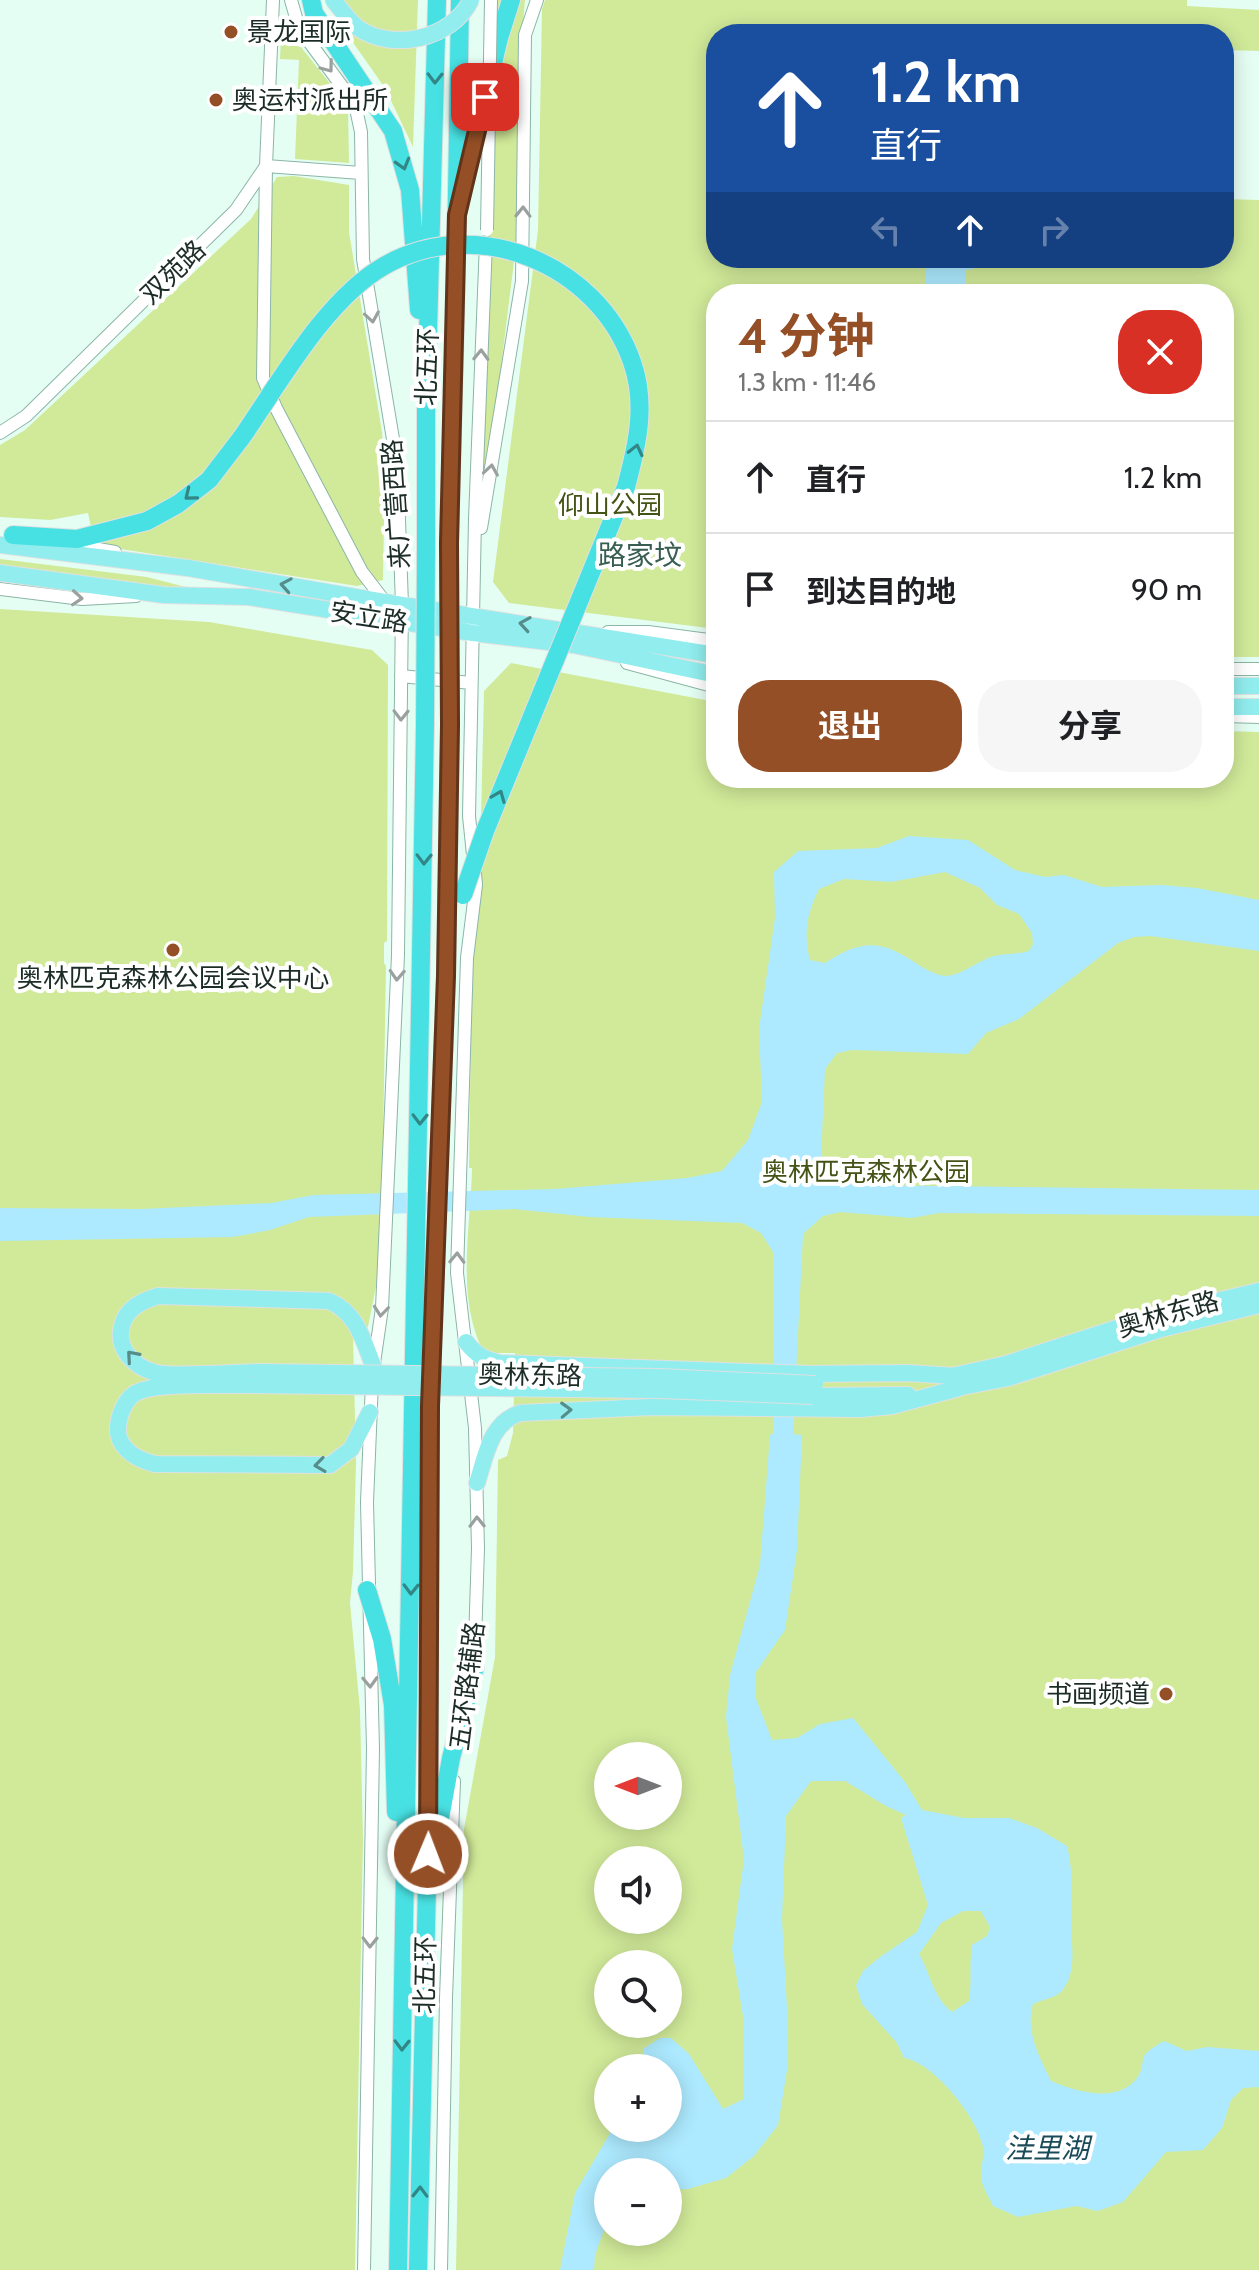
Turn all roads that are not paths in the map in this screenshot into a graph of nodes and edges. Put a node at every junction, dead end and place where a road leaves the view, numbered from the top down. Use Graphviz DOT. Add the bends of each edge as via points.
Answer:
graph roads {
  1 [pos="273,0"];
  2 [pos="291,0"];
  3 [pos="311,0"];
  4 [pos="333,0"];
  5 [pos="437,0"];
  6 [pos="460,0"];
  7 [pos="471,0"];
  8 [pos="491,0"];
  9 [pos="511,0"];
  10 [pos="537,0"];
  11 [pos="266,166"];
  12 [pos="361,173"];
  13 [pos="457,215"];
  14 [pos="426,407"];
  15 [pos="0,433"];
  16 [pos="4,538"];
  17 [pos="0,573"];
  18 [pos="473,574"];
  19 [pos="0,589"];
  20 [pos="164,595"];
  21 [pos="385,602"];
  22 [pos="402,614"];
  23 [pos="473,624"];
  24 [pos="575,639"];
  25 [pos="706,640"];
  26 [pos="706,654"];
  27 [pos="1234,669"];
  28 [pos="1259,669"];
  29 [pos="706,672"];
  30 [pos="401,676"];
  31 [pos="471,683"];
  32 [pos="706,684"];
  33 [pos="1234,686"];
  34 [pos="1259,686"];
  35 [pos="1234,707"];
  36 [pos="1259,707"];
  37 [pos="1234,716"];
  38 [pos="1259,717"];
  39 [pos="446,976"];
  40 [pos="1259,1291"];
  41 [pos="1259,1305"];
  42 [pos="466,1342"];
  43 [pos="540,1363"];
  44 [pos="373,1365"];
  45 [pos="256,1379"];
  46 [pos="957,1382"];
  47 [pos="811,1391"];
  48 [pos="370,1412"];
  49 [pos="530,1412"];
  50 [pos="477,1483"];
  51 [pos="367,1590"];
  52 [pos="475,1667"];
  53 [pos="427,1881"];
  54 [pos="404,1944"];
  55 [pos="364,2270"];
  56 [pos="398,2270"];
  57 [pos="418,2270"];
  58 [pos="441,2270"];
  1 -- 11 [label="street"];
  2 -- 12 [label="street, 来广营西路, one-way" via="299,28 355,104"];
  3 -- 14 [label="highway, one-way" via="314,13 393,131 410,190"];
  4 -- 7 [label="main road, bridge" via="356,27 378,38 405,41 446,28"];
  5 -- 14 [label="highway, 北五环, one-way"];
  6 -- 13 [label="highway, 北五环"];
  18 -- 8 [label="street, one-way, bridge"];
  9 -- 13 [label="highway"];
  18 -- 10 [label="street, one-way" via="522,281 525,35"];
  11 -- 12 [label="street"];
  11 -- 15 [label="street, 双苑路" via="236,210 26,416"];
  11 -- 21 [label="street" via="263,378 362,572"];
  12 -- 22 [label="street, 来广营西路, one-way" via="363,259 397,463"];
  13 -- 39 [label="highway, 北五环, bridge"];
  14 -- 54 [label="highway, 北五环, one-way, bridge"];
  21 -- 16 [label="main road, 安立路, one-way"];
  39 -- 16 [label="highway, one-way, bridge" via="463,895 485,831 626,487 639,440 633,364 617,328 589,294 558,269 490,246 424,250 386,264 335,306 209,480 178,504 147,521 77,539"];
  17 -- 20 [label="main road, 安立路"];
  18 -- 23 [label="street, 五环路辅路"];
  19 -- 20 [label="street, 安立路, one-way" via="82,599"];
  20 -- 22 [label="main road, 安立路" via="249,597"];
  21 -- 22 [label="main road, 安立路"];
  22 -- 23 [label="main road, 安立路"];
  22 -- 30 [label="street, 来广营西路"];
  23 -- 24 [label="main road, 安立路"];
  23 -- 31 [label="street, 五环路辅路"];
  24 -- 25 [label="street, 安立路" via="648,632"];
  24 -- 26 [label="main road, 安立路"];
  24 -- 29 [label="main road, 安立路"];
  24 -- 32 [label="street, 安立路" via="638,666"];
  27 -- 28 [label="street"];
  30 -- 31 [label="street"];
  30 -- 44 [label="street, 来广营西路, one-way" via="398,955 382,1308"];
  42 -- 31 [label="street, 五环路辅路, one-way" via="457,1273 467,958 476,885 469,816"];
  33 -- 34 [label="main road"];
  35 -- 36 [label="main road"];
  37 -- 38 [label="street"];
  39 -- 53 [label="highway, 北五环" via="430,1406"];
  40 -- 46 [label="main road, 奥林东路" via="1157,1315"];
  41 -- 46 [label="main road, 奥林东路" via="1161,1329 1008,1378"];
  42 -- 43 [label="main road" via="485,1360"];
  42 -- 50 [label="street, 五环路辅路"];
  43 -- 47 [label="main road" via="772,1373"];
  43 -- 49 [label="main road" via="529,1373"];
  45 -- 44 [label="main road, 奥林东路, one-way" via="155,1374 124,1350 122,1323 141,1301 158,1296 329,1301 344,1307 357,1325"];
  44 -- 48 [label="street, 来广营西路"];
  45 -- 47 [label="main road, 奥林东路, bridge"];
  48 -- 45 [label="main road, 奥林东路, one-way" via="351,1449 330,1465 155,1464 132,1455 122,1443 120,1416 133,1394 152,1387"];
  46 -- 47 [label="main road, 奥林东路" via="903,1395"];
  49 -- 47 [label="main road, one-way" via="766,1408"];
  48 -- 51 [label="street, 来广营西路"];
  49 -- 50 [label="main road" via="507,1417 493,1434"];
  52 -- 50 [label="street, 五环路辅路, one-way"];
  51 -- 54 [label="highway" via="393,1705"];
  51 -- 55 [label="street, 来广营西路, one-way" via="373,1749"];
  52 -- 53 [label="highway"];
  52 -- 58 [label="street, 五环路辅路" via="453,1787"];
  57 -- 53 [label="highway, 北五环, one-way"];
  54 -- 56 [label="highway, 北五环, one-way"];
}
